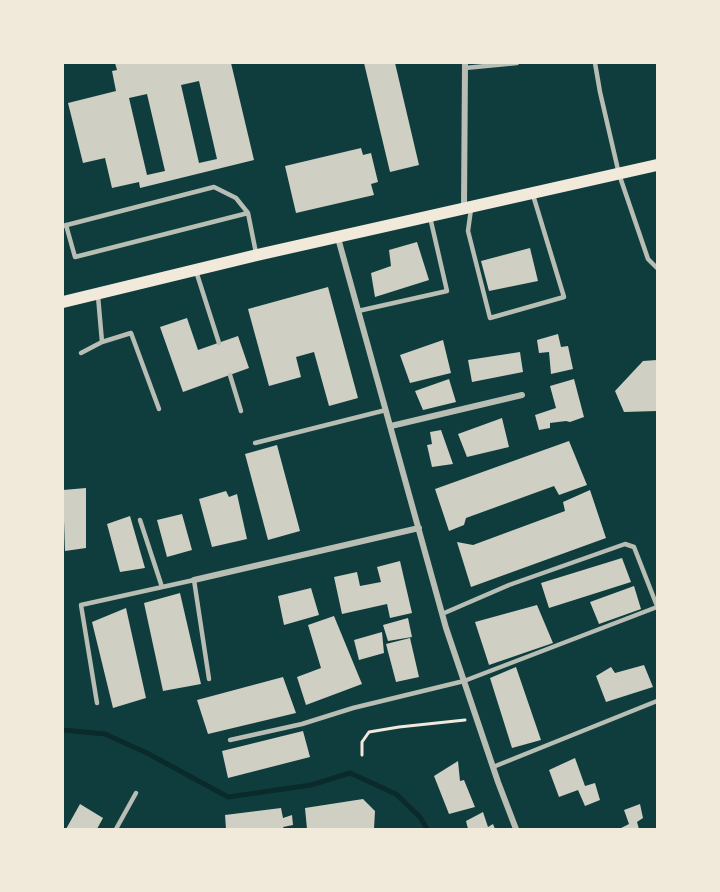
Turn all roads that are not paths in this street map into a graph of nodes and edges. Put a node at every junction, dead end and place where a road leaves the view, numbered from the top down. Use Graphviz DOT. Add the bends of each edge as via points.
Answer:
graph roads {
  1 [pos="518,63"];
  2 [pos="595,63"];
  3 [pos="465,65"];
  4 [pos="657,165"];
  5 [pos="619,174"];
  6 [pos="532,193"];
  7 [pos="467,207"];
  8 [pos="248,213"];
  9 [pos="430,216"];
  10 [pos="65,226"];
  11 [pos="338,238"];
  12 [pos="257,255"];
  13 [pos="657,268"];
  14 [pos="196,270"];
  15 [pos="98,294"];
  16 [pos="63,302"];
  17 [pos="358,311"];
  18 [pos="102,342"];
  19 [pos="219,343"];
  20 [pos="81,353"];
  21 [pos="230,375"];
  22 [pos="522,395"];
  23 [pos="159,409"];
  24 [pos="386,410"];
  25 [pos="241,411"];
  26 [pos="391,426"];
  27 [pos="255,444"];
  28 [pos="140,520"];
  29 [pos="419,528"];
  30 [pos="194,580"];
  31 [pos="162,587"];
  32 [pos="657,607"];
  33 [pos="442,614"];
  34 [pos="209,679"];
  35 [pos="464,681"];
  36 [pos="657,701"];
  37 [pos="97,703"];
  38 [pos="230,740"];
  39 [pos="492,767"];
  40 [pos="136,793"];
  41 [pos="116,829"];
  42 [pos="516,829"];
  1 -- 3 [label="lane"];
  2 -- 5 [label="lane"];
  3 -- 7 [label="street"];
  4 -- 5 [label="main road"];
  5 -- 6 [label="main road"];
  5 -- 13 [label="lane" via="648,258"];
  6 -- 7 [label="main road"];
  6 -- 7 [label="lane" via="564,297 490,318 468,231"];
  7 -- 9 [label="main road"];
  8 -- 10 [label="lane" via="236,198 214,187"];
  8 -- 10 [label="lane" via="75,257"];
  8 -- 12 [label="lane"];
  9 -- 11 [label="main road"];
  9 -- 17 [label="lane" via="447,291"];
  11 -- 12 [label="main road"];
  11 -- 17 [label="street"];
  12 -- 14 [label="main road"];
  14 -- 15 [label="main road"];
  14 -- 19 [label="lane"];
  15 -- 16 [label="main road"];
  15 -- 18 [label="lane"];
  17 -- 24 [label="street"];
  18 -- 20 [label="lane"];
  18 -- 23 [label="lane" via="131,333"];
  21 -- 25 [label="lane"];
  22 -- 26 [label="street"];
  24 -- 26 [label="street"];
  24 -- 27 [label="lane"];
  26 -- 29 [label="street"];
  28 -- 31 [label="lane"];
  29 -- 30 [label="street"];
  29 -- 33 [label="street"];
  30 -- 31 [label="lane"];
  30 -- 34 [label="lane"];
  31 -- 37 [label="lane" via="81,605"];
  32 -- 33 [label="lane" via="634,547 625,544 509,585"];
  32 -- 35 [label="lane"];
  33 -- 35 [label="street"];
  35 -- 38 [label="lane"];
  35 -- 39 [label="street"];
  36 -- 39 [label="lane"];
  39 -- 42 [label="street"];
  40 -- 41 [label="lane"];
}
